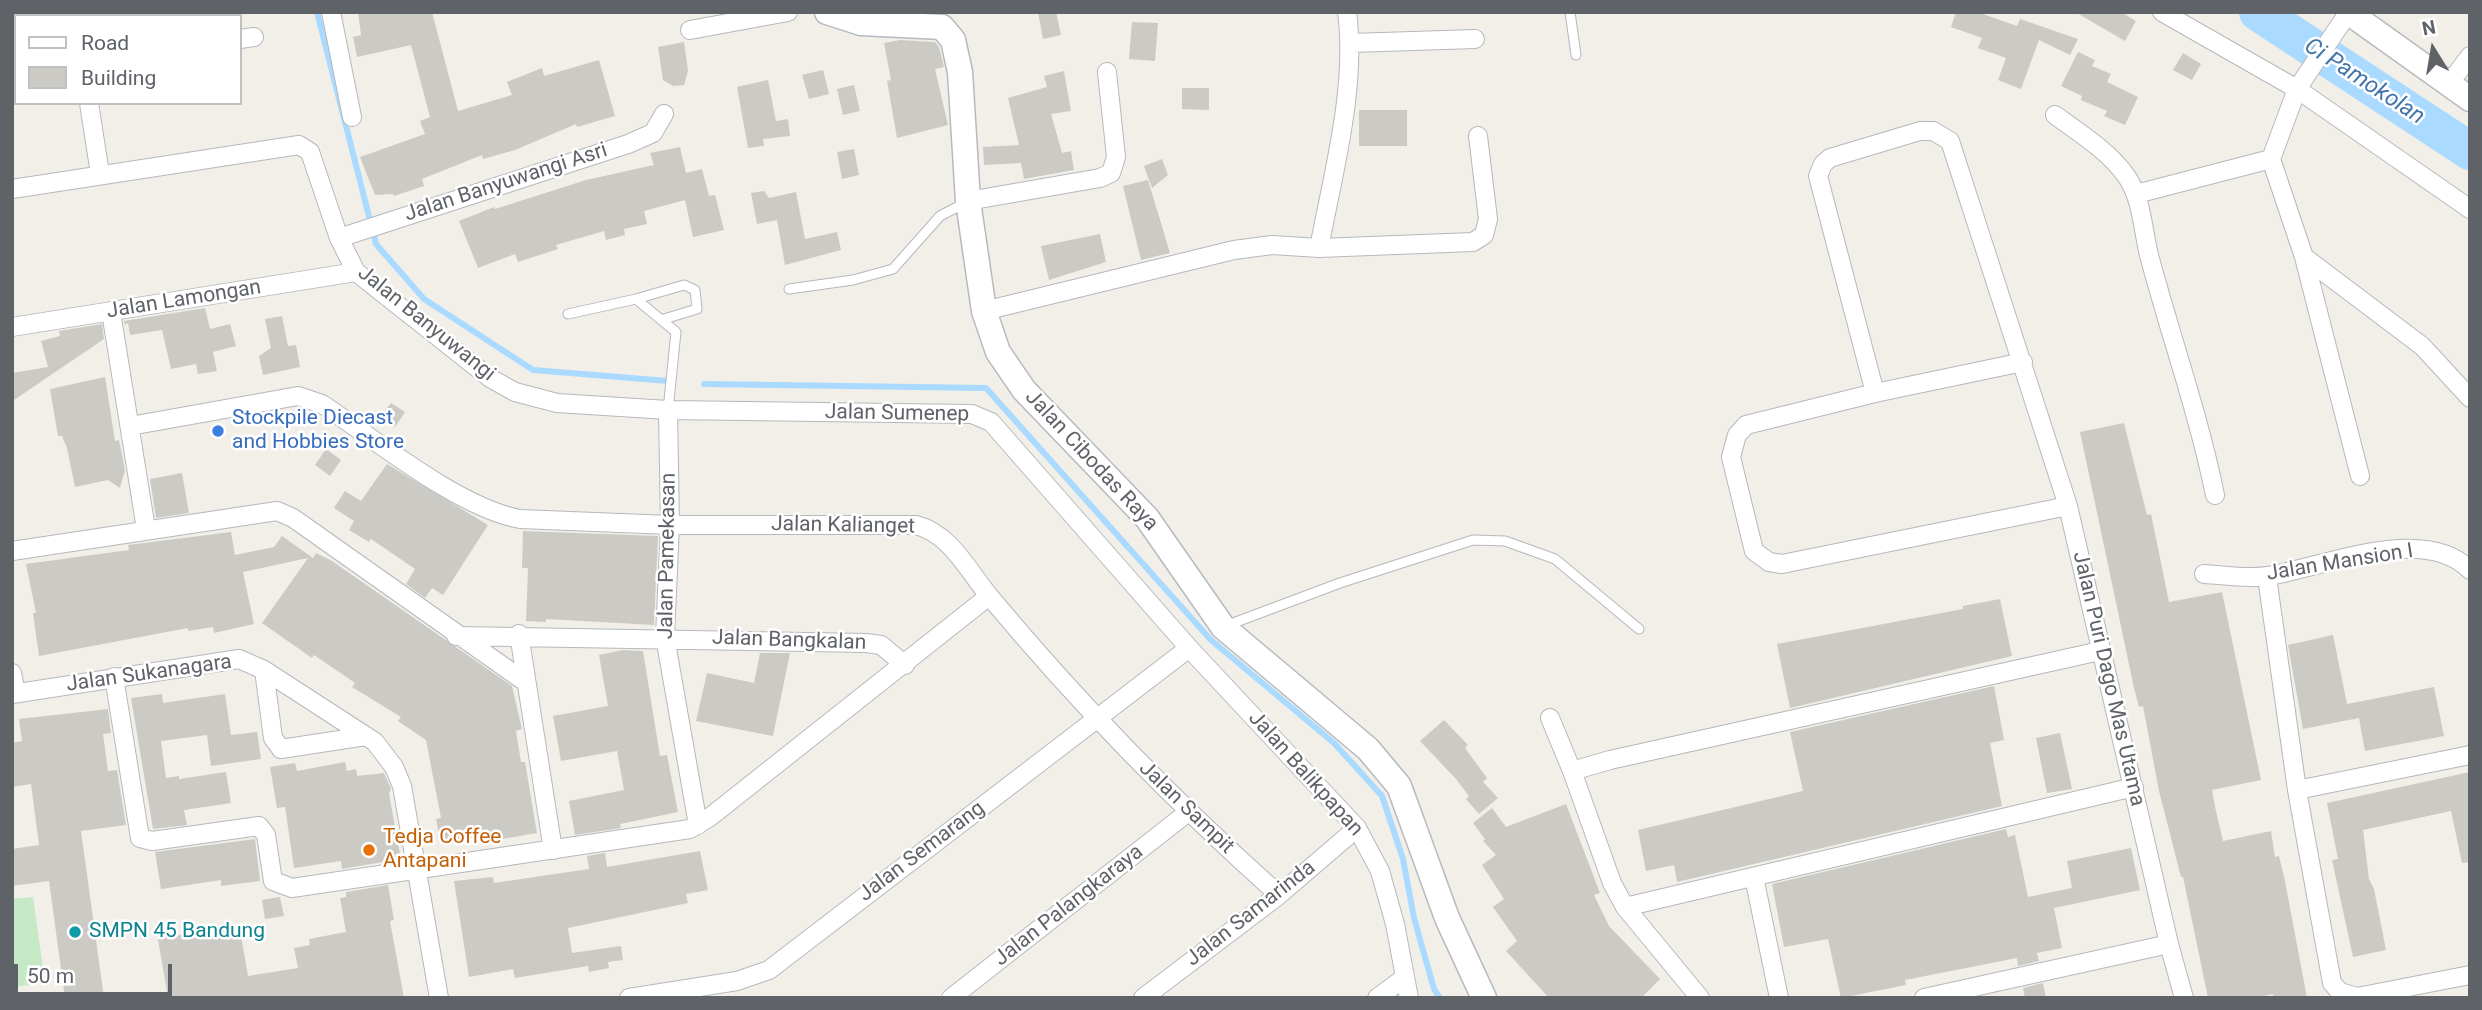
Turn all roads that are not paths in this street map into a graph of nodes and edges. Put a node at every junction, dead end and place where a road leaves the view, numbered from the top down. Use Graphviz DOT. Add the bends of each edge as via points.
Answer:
graph roads {
  1 [pos="331,12"];
  2 [pos="788,12"];
  3 [pos="827,12"];
  4 [pos="1347,12"];
  5 [pos="1570,12"];
  6 [pos="2162,12"];
  7 [pos="2346,16"];
  8 [pos="690,30"];
  9 [pos="1475,39"];
  10 [pos="1351,43"];
  11 [pos="1576,55"];
  12 [pos="2470,56"];
  13 [pos="1107,72"];
  14 [pos="2448,85"];
  15 [pos="2297,89"];
  16 [pos="2470,99"];
  17 [pos="89,105"];
  18 [pos="101,105"];
  19 [pos="664,114"];
  20 [pos="2055,116"];
  21 [pos="352,117"];
  22 [pos="1478,136"];
  23 [pos="2271,159"];
  24 [pos="106,173"];
  25 [pos="12,189"];
  26 [pos="2137,194"];
  27 [pos="968,201"];
  28 [pos="2470,209"];
  29 [pos="339,238"];
  30 [pos="1319,247"];
  31 [pos="2304,257"];
  32 [pos="356,272"];
  33 [pos="789,289"];
  34 [pos="636,299"];
  35 [pos="984,311"];
  36 [pos="111,312"];
  37 [pos="568,314"];
  38 [pos="664,319"];
  39 [pos="12,327"];
  40 [pos="2023,362"];
  41 [pos="1875,393"];
  42 [pos="2470,398"];
  43 [pos="668,410"];
  44 [pos="130,426"];
  45 [pos="2360,476"];
  46 [pos="2215,495"];
  47 [pos="2068,506"];
  48 [pos="670,525"];
  49 [pos="146,529"];
  50 [pos="12,551"];
  51 [pos="2470,570"];
  52 [pos="2204,574"];
  53 [pos="2267,577"];
  54 [pos="989,596"];
  55 [pos="1223,627"];
  56 [pos="1639,629"];
  57 [pos="519,634"];
  58 [pos="456,636"];
  59 [pos="665,637"];
  60 [pos="1189,648"];
  61 [pos="2100,651"];
  62 [pos="905,665"];
  63 [pos="264,670"];
  64 [pos="12,673"];
  65 [pos="114,677"];
  66 [pos="524,681"];
  67 [pos="14,693"];
  68 [pos="1550,718"];
  69 [pos="1096,719"];
  70 [pos="366,736"];
  71 [pos="2470,755"];
  72 [pos="1572,771"];
  73 [pos="2134,787"];
  74 [pos="2297,790"];
  75 [pos="1187,813"];
  76 [pos="698,825"];
  77 [pos="1357,828"];
  78 [pos="553,850"];
  79 [pos="418,871"];
  80 [pos="1754,877"];
  81 [pos="1279,895"];
  82 [pos="1625,907"];
  83 [pos="2169,944"];
  84 [pos="2470,975"];
  85 [pos="1404,978"];
  86 [pos="1481,997"];
  87 [pos="439,998"];
  88 [pos="629,998"];
  89 [pos="951,998"];
  90 [pos="1143,998"];
  91 [pos="1377,998"];
  92 [pos="1409,998"];
  93 [pos="1700,998"];
  94 [pos="1779,998"];
  95 [pos="1924,998"];
  96 [pos="2185,998"];
  1 -- 21 [label="street"];
  2 -- 8 [label="street"];
  3 -- 27 [label="street, Jalan Cibodas Raya" via="861,23 935,25 948,31 960,72"];
  4 -- 10 [label="street"];
  5 -- 11 [label="lane"];
  6 -- 15 [label="street"];
  7 -- 14 [label="street"];
  7 -- 15 [label="street"];
  9 -- 10 [label="street"];
  10 -- 30 [label="street"];
  12 -- 14 [label="street"];
  13 -- 27 [label="street" via="1116,157 1111,173"];
  14 -- 16 [label="street"];
  15 -- 23 [label="street"];
  15 -- 28 [label="street"];
  17 -- 24 [label="street"];
  18 -- 24 [label="street"];
  19 -- 29 [label="street, Jalan Banyuwangi Asri" via="653,133 628,144"];
  20 -- 26 [label="street" via="2101,149 2125,173"];
  22 -- 30 [label="street" via="1488,219 1480,239"];
  23 -- 26 [label="street"];
  23 -- 31 [label="street"];
  24 -- 25 [label="street, Jalan Banyuwangi"];
  24 -- 29 [label="street, Jalan Banyuwangi" via="299,145 310,152"];
  26 -- 46 [label="street" via="2147,250"];
  27 -- 33 [label="lane" via="940,216 893,269"];
  27 -- 35 [label="street, Jalan Cibodas Raya"];
  29 -- 32 [label="street, Jalan Banyuwangi"];
  30 -- 35 [label="street" via="1272,245 1234,250"];
  31 -- 42 [label="street" via="2422,346"];
  31 -- 45 [label="street"];
  32 -- 36 [label="street, Jalan Lamongan"];
  32 -- 43 [label="street, Jalan Banyuwangi" via="490,378 515,392 557,403"];
  34 -- 37 [label="lane"];
  34 -- 38 [label="lane"];
  34 -- 38 [label="lane" via="684,285 695,290 697,309"];
  35 -- 55 [label="street, Jalan Cibodas Raya" via="998,352 1024,390 1147,518"];
  36 -- 39 [label="street, Jalan Lamongan"];
  36 -- 44 [label="street"];
  38 -- 43 [label="lane" via="676,332"];
  40 -- 41 [label="street"];
  40 -- 41 [label="street, Jalan Puri Dago Mas Utama" via="1950,141 1933,131 1920,131 1830,158 1818,176"];
  40 -- 47 [label="street, Jalan Puri Dago Mas Utama"];
  41 -- 47 [label="street" via="1755,422 1737,435 1731,457 1758,557 1782,564"];
  43 -- 48 [label="street, Jalan Pamekasan"];
  43 -- 60 [label="street, Jalan Sumenep" via="981,416 999,428"];
  44 -- 48 [label="street, Jalan Kalianget" via="298,396 322,404 467,501 496,515"];
  44 -- 49 [label="street"];
  47 -- 61 [label="street, Jalan Puri Dago Mas Utama"];
  48 -- 54 [label="street, Jalan Kalianget" via="916,525 944,538"];
  48 -- 59 [label="street, Jalan Pamekasan"];
  49 -- 50 [label="street"];
  49 -- 58 [label="street" via="277,511"];
  51 -- 53 [label="street, Jalan Mansion I" via="2451,556 2410,548"];
  52 -- 53 [label="street, Jalan Mansion I"];
  53 -- 74 [label="street"];
  54 -- 62 [label="street"];
  54 -- 69 [label="street, Jalan Kalianget"];
  55 -- 56 [label="lane" via="1473,540 1505,541 1555,559"];
  55 -- 86 [label="street, Jalan Cibodas Raya" via="1368,749 1399,786"];
  57 -- 58 [label="street, Jalan Bangkalan"];
  57 -- 59 [label="street, Jalan Bangkalan"];
  57 -- 66 [label="street"];
  58 -- 66 [label="street"];
  59 -- 62 [label="street, Jalan Bangkalan" via="866,643 881,645"];
  59 -- 76 [label="street, Jalan Pamekasan"];
  60 -- 69 [label="street, Jalan Semarang"];
  60 -- 77 [label="street, Jalan Balikpapan"];
  61 -- 72 [label="street"];
  61 -- 73 [label="street, Jalan Puri Dago Mas Utama"];
  62 -- 76 [label="street"];
  63 -- 65 [label="street, Jalan Sukanagara" via="239,659 225,659"];
  63 -- 70 [label="street, Jalan Sukanagara"];
  63 -- 70 [label="street" via="273,738 281,749"];
  64 -- 67 [label="street"];
  65 -- 67 [label="street, Jalan Sukanagara"];
  65 -- 79 [label="street" via="140,838 152,841 258,826 266,835 273,881 284,887"];
  66 -- 78 [label="street"];
  68 -- 72 [label="street"];
  69 -- 75 [label="street, Jalan Sampit"];
  69 -- 88 [label="street, Jalan Semarang" via="769,970 737,981"];
  70 -- 79 [label="street, Jalan Sukanagara" via="384,753 402,786"];
  71 -- 74 [label="street"];
  72 -- 82 [label="street"];
  73 -- 80 [label="street"];
  73 -- 83 [label="street, Jalan Puri Dago Mas Utama"];
  74 -- 84 [label="street" via="2335,989 2357,997"];
  75 -- 81 [label="street, Jalan Sampit"];
  75 -- 89 [label="street, Jalan Palangkaraya"];
  76 -- 78 [label="street"];
  77 -- 81 [label="street, Jalan Samarinda"];
  77 -- 85 [label="street, Jalan Balikpapan" via="1380,871"];
  78 -- 79 [label="street"];
  79 -- 87 [label="street, Jalan Sukanagara"];
  80 -- 82 [label="street"];
  80 -- 94 [label="street"];
  81 -- 90 [label="street, Jalan Samarinda"];
  82 -- 93 [label="street"];
  83 -- 95 [label="street"];
  83 -- 96 [label="street, Jalan Puri Dago Mas Utama"];
  85 -- 91 [label="street"];
  85 -- 92 [label="street, Jalan Balikpapan"];
}
